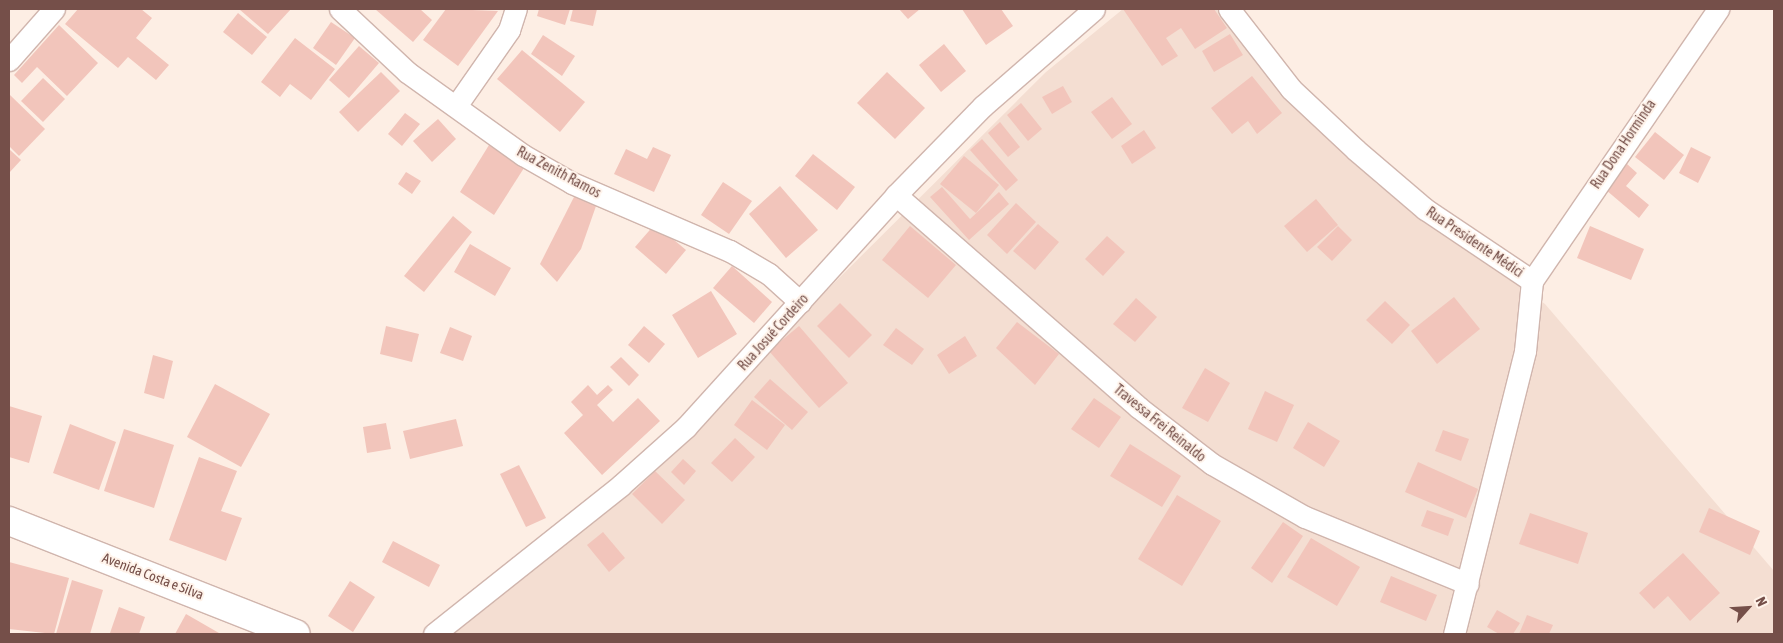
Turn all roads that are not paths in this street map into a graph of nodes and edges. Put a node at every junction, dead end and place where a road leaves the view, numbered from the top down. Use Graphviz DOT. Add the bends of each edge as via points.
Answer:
graph roads {
  1 [pos="54,9"];
  2 [pos="340,9"];
  3 [pos="516,9"];
  4 [pos="1094,9"];
  5 [pos="1230,9"];
  6 [pos="1718,9"];
  7 [pos="9,60"];
  8 [pos="456,106"];
  9 [pos="896,195"];
  10 [pos="1532,281"];
  11 [pos="800,302"];
  12 [pos="9,523"];
  13 [pos="1468,584"];
  14 [pos="296,634"];
  15 [pos="434,634"];
  16 [pos="1454,634"];
  1 -- 7 [label="street"];
  2 -- 8 [label="street, Rua Zenith Ramos" via="407,72"];
  3 -- 8 [label="street" via="509,30"];
  4 -- 9 [label="street, Rua Josué Cordeiro" via="983,106"];
  5 -- 10 [label="street, Rua Presidente Médici" via="1291,89 1356,150 1425,209"];
  6 -- 10 [label="street, Rua Dona Horminda"];
  8 -- 11 [label="street, Rua Zenith Ramos" via="523,155 572,183 730,251 769,274"];
  9 -- 11 [label="street, Rua Josué Cordeiro"];
  9 -- 13 [label="street, Travessa Frei Reinaldo" via="1138,408 1212,464 1306,517"];
  10 -- 13 [label="street, Rua Presidente Médici" via="1525,351"];
  11 -- 15 [label="street, Rua Josué Cordeiro" via="672,440"];
  12 -- 14 [label="street, Avenida Costa e Silva"];
  13 -- 16 [label="street, Rua Presidente Médici"];
}
